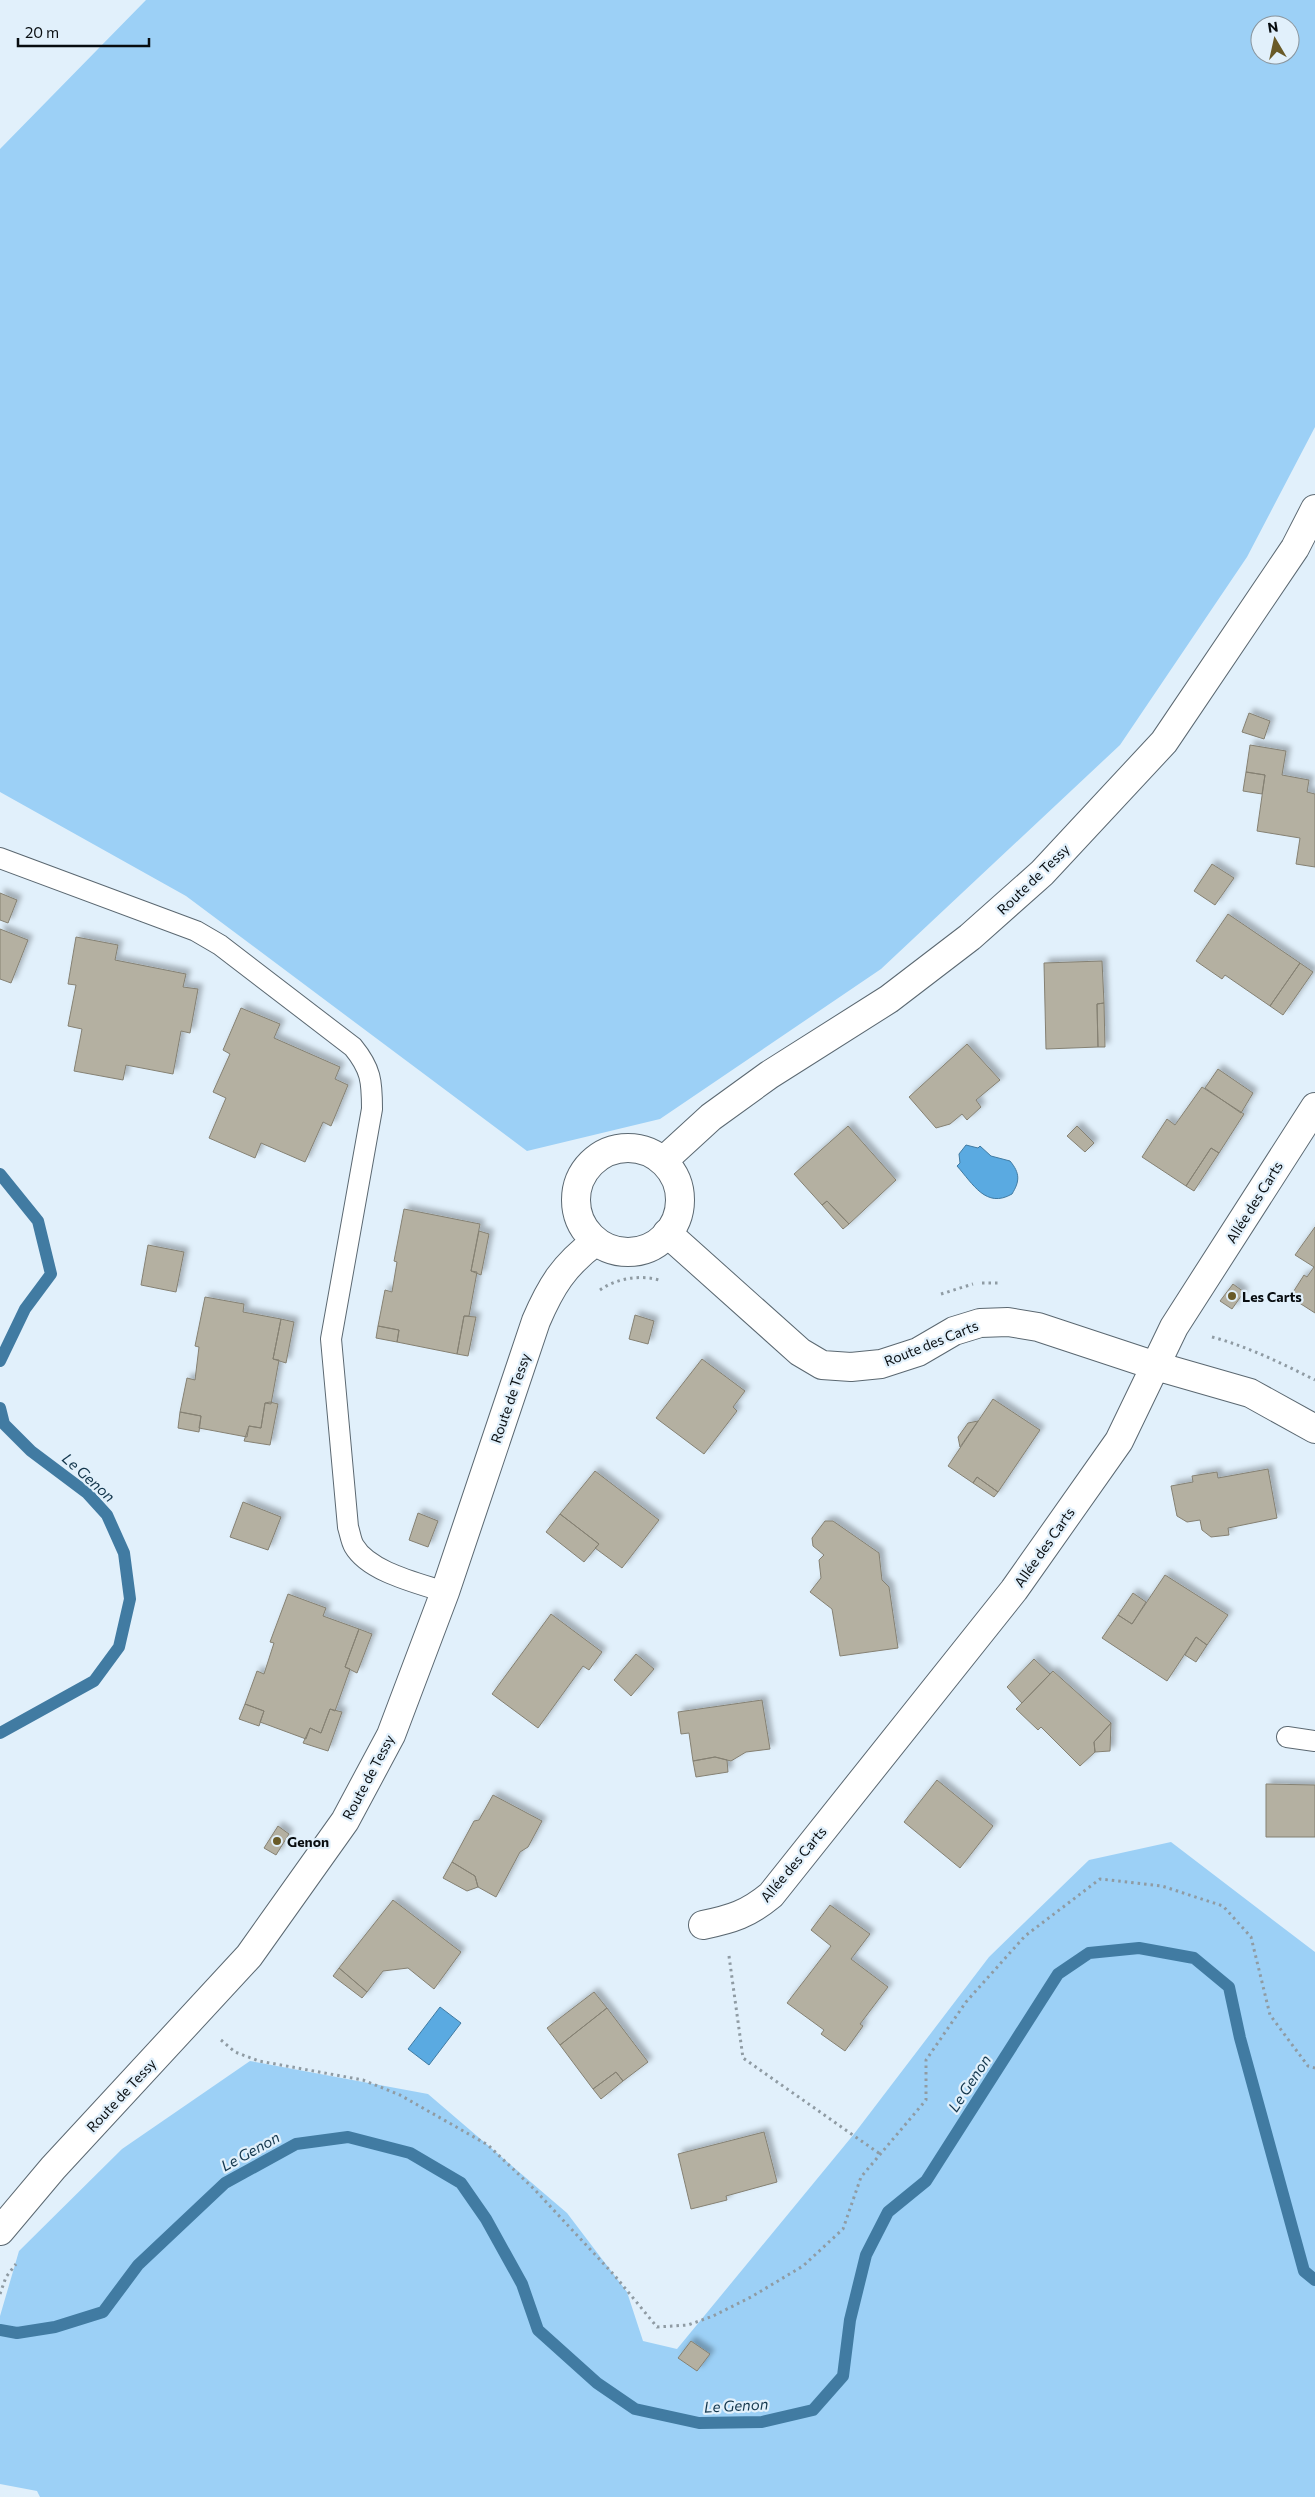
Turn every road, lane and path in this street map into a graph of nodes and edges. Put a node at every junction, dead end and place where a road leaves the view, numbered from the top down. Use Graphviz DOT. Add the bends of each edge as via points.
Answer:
graph roads {
  1 [pos="1315,509"];
  2 [pos="0,858"];
  3 [pos="1315,1107"];
  4 [pos="663,1161"];
  5 [pos="667,1233"];
  6 [pos="595,1242"];
  7 [pos="664,1282"];
  8 [pos="1003,1284"];
  9 [pos="595,1293"];
  10 [pos="933,1298"];
  11 [pos="1174,1327"];
  12 [pos="1156,1366"];
  13 [pos="1315,1380"];
  14 [pos="1315,1429"];
  15 [pos="444,1592"];
  16 [pos="1287,1737"];
  17 [pos="1315,1741"];
  18 [pos="714,1923"];
  19 [pos="224,2032"];
  20 [pos="1315,2068"];
  21 [pos="880,2154"];
  22 [pos="0,2232"];
  1 -- 4 [label="street, Route de Tessy" via="1295,548 1164,742 1042,874 920,976 718,1112"];
  2 -- 15 [label="lane" via="196,932 220,945 353,1047 365,1062 372,1082 372,1109 331,1339 348,1528 354,1546 369,1561 387,1572"];
  3 -- 11 [label="street, Allée des Carts"];
  4 -- 5 [label="street" via="674,1175 680,1193 679,1210"];
  4 -- 6 [label="street" via="647,1151 628,1147 610,1151 594,1160 582,1174 576,1192 577,1211 584,1229"];
  5 -- 6 [label="street" via="647,1248 630,1252"];
  5 -- 12 [label="street, Route des Carts" via="800,1352 822,1364 851,1367 881,1364 918,1352 954,1331 980,1322 1008,1322 1038,1327"];
  6 -- 15 [label="street, Route de Tessy" via="567,1265 550,1289 536,1320"];
  7 -- 9 [label="path" via="656,1279 613,1281"];
  8 -- 10 [label="path" via="969,1284"];
  11 -- 12 [label="street, Allée des Carts"];
  11 -- 13 [label="path" via="1235,1343"];
  12 -- 14 [label="street, Route des Carts" via="1250,1393"];
  12 -- 18 [label="street, Allée des Carts" via="1119,1441 1014,1590 771,1894 748,1912"];
  15 -- 22 [label="street, Route de Tessy" via="391,1735 345,1821 249,1956 53,2168"];
  16 -- 17 [label="lane"];
  18 -- 21 [label="path" via="744,2058"];
  19 -- 21 [label="path" via="219,2038 235,2052 259,2061 363,2080 393,2092 488,2145 615,2276 657,2327 688,2325 713,2316 803,2266 842,2229 861,2177"];
  20 -- 21 [label="path" via="1308,2066 1270,2015 1251,1936 1223,1906 1162,1886 1100,1879 1025,1936 966,2002 926,2060 926,2100"];
}
